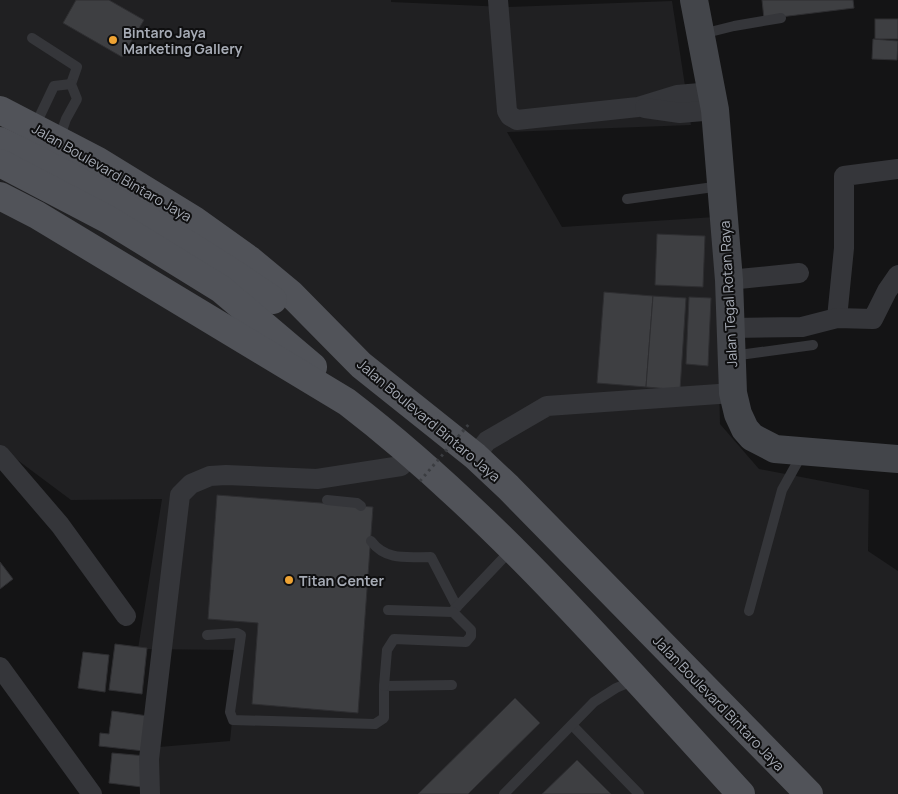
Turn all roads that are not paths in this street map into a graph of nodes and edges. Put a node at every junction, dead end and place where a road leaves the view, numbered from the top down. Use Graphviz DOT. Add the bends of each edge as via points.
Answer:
graph roads {
  1 [pos="498,0"];
  2 [pos="694,0"];
  3 [pos="781,18"];
  4 [pos="702,34"];
  5 [pos="32,38"];
  6 [pos="71,84"];
  7 [pos="714,101"];
  8 [pos="14,114"];
  9 [pos="59,139"];
  10 [pos="0,141"];
  11 [pos="0,163"];
  12 [pos="898,170"];
  13 [pos="722,186"];
  14 [pos="0,196"];
  15 [pos="627,199"];
  16 [pos="799,273"];
  17 [pos="898,274"];
  18 [pos="729,280"];
  19 [pos="836,318"];
  20 [pos="731,328"];
  21 [pos="813,345"];
  22 [pos="732,356"];
  23 [pos="361,365"];
  24 [pos="733,393"];
  25 [pos="347,402"];
  26 [pos="804,451"];
  27 [pos="0,455"];
  28 [pos="413,455"];
  29 [pos="474,456"];
  30 [pos="898,459"];
  31 [pos="327,500"];
  32 [pos="362,506"];
  33 [pos="371,541"];
  34 [pos="512,549"];
  35 [pos="388,610"];
  36 [pos="455,610"];
  37 [pos="749,611"];
  38 [pos="126,616"];
  39 [pos="207,635"];
  40 [pos="0,668"];
  41 [pos="636,680"];
  42 [pos="452,685"];
  43 [pos="384,686"];
  44 [pos="572,725"];
  45 [pos="92,794"];
  46 [pos="150,794"];
  47 [pos="504,794"];
  48 [pos="638,794"];
  49 [pos="741,794"];
  50 [pos="809,794"];
  1 -- 7 [label="street" via="507,110 517,120 638,107 678,96"];
  2 -- 4 [label="main road, Jalan Tegal Rotan Raya"];
  3 -- 4 [label="lane"];
  4 -- 7 [label="main road, Jalan Tegal Rotan Raya"];
  5 -- 6 [label="lane" via="77,68"];
  6 -- 8 [label="lane" via="54,86"];
  6 -- 9 [label="lane" via="77,99"];
  7 -- 13 [label="main road, Jalan Tegal Rotan Raya"];
  8 -- 9 [label="main road, Jalan Boulevard Bintaro Jaya"];
  9 -- 23 [label="main road, Jalan Boulevard Bintaro Jaya" via="179,211 250,260 292,294"];
  10 -- 23 [label="main road" via="168,232 240,278"];
  11 -- 25 [label="main road" via="109,220 221,289 303,357"];
  12 -- 19 [label="street" via="844,176 844,248"];
  13 -- 15 [label="lane"];
  13 -- 18 [label="main road, Jalan Tegal Rotan Raya"];
  14 -- 25 [label="main road" via="37,215"];
  16 -- 18 [label="street"];
  17 -- 19 [label="street" via="873,319"];
  18 -- 20 [label="main road, Jalan Tegal Rotan Raya"];
  19 -- 20 [label="street" via="802,327"];
  20 -- 22 [label="main road, Jalan Tegal Rotan Raya"];
  21 -- 22 [label="lane"];
  22 -- 24 [label="main road, Jalan Tegal Rotan Raya"];
  23 -- 29 [label="main road, Jalan Boulevard Bintaro Jaya"];
  24 -- 26 [label="main road, Jalan Tegal Rotan Raya" via="738,414 752,437 775,449"];
  24 -- 29 [label="street" via="547,406 487,441"];
  25 -- 28 [label="main road"];
  26 -- 30 [label="main road, Jalan Tegal Rotan Raya"];
  26 -- 37 [label="lane" via="782,490"];
  27 -- 38 [label="street" via="60,524"];
  28 -- 34 [label="main road"];
  28 -- 46 [label="street" via="401,466 317,479 210,476 191,484 180,495 149,760"];
  29 -- 50 [label="main road, Jalan Boulevard Bintaro Jaya"];
  31 -- 32 [label="lane"];
  33 -- 36 [label="lane" via="379,552 402,557 431,557"];
  34 -- 36 [label="lane"];
  34 -- 41 [label="main road"];
  35 -- 36 [label="lane"];
  36 -- 43 [label="lane" via="471,630 466,642 394,639 387,650"];
  39 -- 43 [label="lane" via="237,632 241,635 230,712 234,720 375,724 384,718"];
  40 -- 45 [label="street"];
  41 -- 44 [label="lane" via="594,702"];
  41 -- 49 [label="main road"];
  42 -- 43 [label="lane"];
  44 -- 47 [label="lane"];
  44 -- 48 [label="lane"];
}
